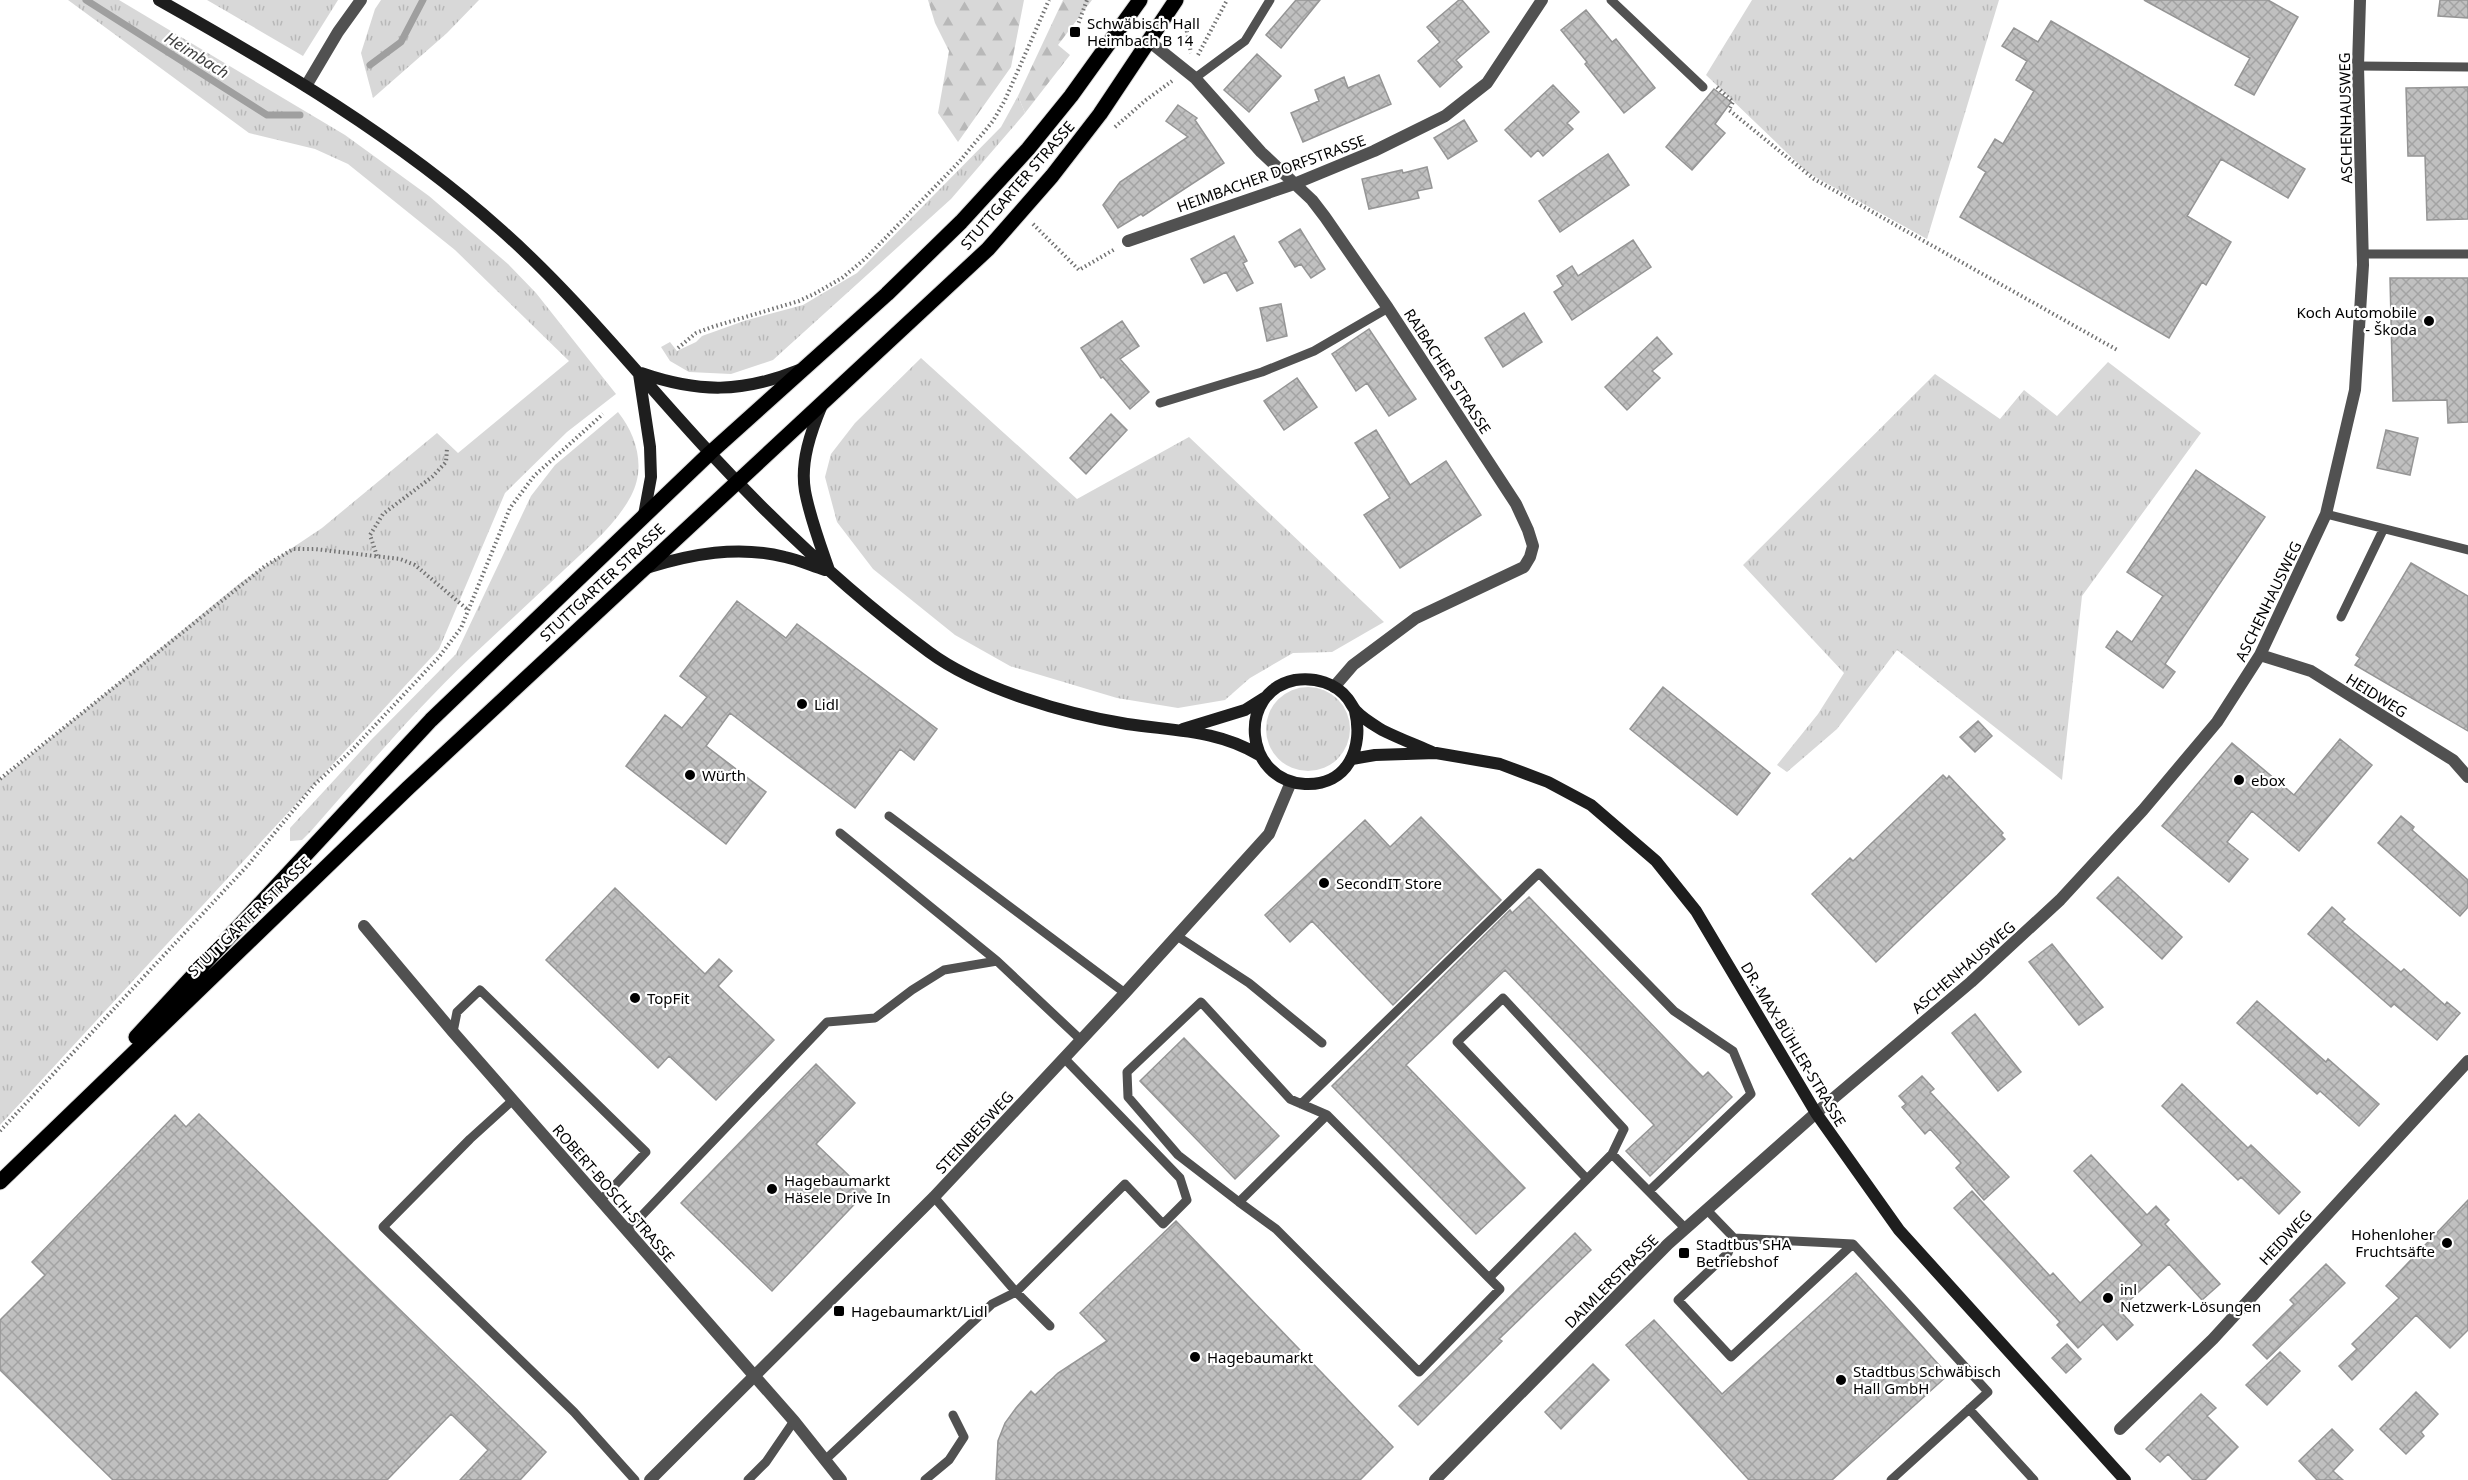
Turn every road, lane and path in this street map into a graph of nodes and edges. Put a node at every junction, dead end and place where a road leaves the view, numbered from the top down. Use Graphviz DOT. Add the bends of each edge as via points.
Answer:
graph roads {
  1 [pos="159,0"];
  2 [pos="361,0"];
  3 [pos="1049,0"];
  4 [pos="1087,0"];
  5 [pos="1140,0"];
  6 [pos="1176,0"];
  7 [pos="1227,0"];
  8 [pos="1270,0"];
  9 [pos="1542,0"];
  10 [pos="1611,0"];
  11 [pos="2360,0"];
  12 [pos="1186,12"];
  13 [pos="1077,27"];
  14 [pos="1150,42"];
  15 [pos="2358,66"];
  16 [pos="2468,67"];
  17 [pos="1194,78"];
  18 [pos="306,86"];
  19 [pos="1703,87"];
  20 [pos="1294,184"];
  21 [pos="1028,220"];
  22 [pos="1128,241"];
  23 [pos="2363,254"];
  24 [pos="2468,254"];
  25 [pos="1388,308"];
  26 [pos="678,348"];
  27 [pos="2119,351"];
  28 [pos="803,368"];
  29 [pos="638,372"];
  30 [pos="1160,403"];
  31 [pos="822,405"];
  32 [pos="603,414"];
  33 [pos="447,448"];
  34 [pos="710,453"];
  35 [pos="737,482"];
  36 [pos="2326,514"];
  37 [pos="644,515"];
  38 [pos="2383,530"];
  39 [pos="2468,550"];
  40 [pos="377,556"];
  41 [pos="641,570"];
  42 [pos="829,572"];
  43 [pos="468,610"];
  44 [pos="2341,617"];
  45 [pos="2260,656"];
  46 [pos="1334,687"];
  47 [pos="1269,695"];
  48 [pos="1355,711"];
  49 [pos="1182,729"];
  50 [pos="1436,753"];
  51 [pos="1259,755"];
  52 [pos="1352,759"];
  53 [pos="2468,777"];
  54 [pos="0,779"];
  55 [pos="1291,782"];
  56 [pos="889,816"];
  57 [pos="840,833"];
  58 [pos="364,926"];
  59 [pos="1177,936"];
  60 [pos="997,962"];
  61 [pos="1125,993"];
  62 [pos="453,1032"];
  63 [pos="1081,1040"];
  64 [pos="1322,1043"];
  65 [pos="1064,1058"];
  66 [pos="2468,1061"];
  67 [pos="513,1100"];
  68 [pos="1301,1104"];
  69 [pos="1816,1113"];
  70 [pos="1327,1115"];
  71 [pos="0,1131"];
  72 [pos="1612,1154"];
  73 [pos="20,1162"];
  74 [pos="1587,1179"];
  75 [pos="0,1182"];
  76 [pos="1649,1191"];
  77 [pos="934,1197"];
  78 [pos="601,1200"];
  79 [pos="1239,1202"];
  80 [pos="1707,1210"];
  81 [pos="1686,1229"];
  82 [pos="627,1231"];
  83 [pos="1734,1238"];
  84 [pos="1853,1244"];
  85 [pos="1489,1278"];
  86 [pos="1016,1292"];
  87 [pos="1050,1326"];
  88 [pos="754,1377"];
  89 [pos="1969,1409"];
  90 [pos="952,1415"];
  91 [pos="794,1421"];
  92 [pos="2120,1429"];
  93 [pos="825,1460"];
  94 [pos="635,1480"];
  95 [pos="650,1480"];
  96 [pos="748,1480"];
  97 [pos="841,1480"];
  98 [pos="925,1480"];
  99 [pos="1436,1480"];
  100 [pos="1891,1480"];
  101 [pos="2034,1480"];
  102 [pos="2125,1480"];
  1 -- 18 [label="street"];
  2 -- 18 [label="street"];
  3 -- 26 [label="path" via="993,121 866,258 816,293 696,333"];
  4 -- 13 [label="path"];
  5 -- 28 [label="main road, STUTTGARTER STRASSE" via="1064,104 968,214 887,294"];
  6 -- 14 [label="main road, STUTTGARTER STRASSE"];
  7 -- 12 [label="path" via="1194,62 1184,26"];
  8 -- 17 [label="lane" via="1245,41"];
  9 -- 20 [label="street, HEIMBACHER DORFSTRASSE" via="1487,83 1445,116"];
  10 -- 19 [label="lane"];
  11 -- 15 [label="street, ASCHENHAUSWEG"];
  14 -- 17 [label="street, RAIBACHER STRASSE"];
  14 -- 31 [label="main road, STUTTGARTER STRASSE" via="1052,176 988,249"];
  15 -- 16 [label="lane"];
  15 -- 23 [label="street, ASCHENHAUSWEG"];
  17 -- 20 [label="street, RAIBACHER STRASSE"];
  18 -- 29 [label="street" via="410,155 500,229"];
  19 -- 27 [label="path" via="1716,86 1733,102 1729,110 1814,179"];
  20 -- 22 [label="street, HEIMBACHER DORFSTRASSE"];
  20 -- 25 [label="street, RAIBACHER STRASSE" via="1312,200"];
  21 -- 22 [label="path" via="1079,270"];
  23 -- 24 [label="lane"];
  23 -- 36 [label="street, ASCHENHAUSWEG" via="2355,390"];
  25 -- 30 [label="lane" via="1314,351 1262,372"];
  25 -- 46 [label="street, RAIBACHER STRASSE" via="1516,504 1533,546 1524,567 1416,618 1353,666"];
  28 -- 29 [label="street" via="738,388 704,389"];
  28 -- 34 [label="main road, STUTTGARTER STRASSE"];
  29 -- 34 [label="street"];
  29 -- 37 [label="street" via="650,447 651,477"];
  31 -- 35 [label="main road, STUTTGARTER STRASSE"];
  31 -- 42 [label="street" via="811,432 805,489"];
  32 -- 43 [label="path" via="534,476 510,508"];
  33 -- 40 [label="path" via="446,462 432,477 383,514 370,535"];
  34 -- 35 [label="street"];
  34 -- 37 [label="main road, STUTTGARTER STRASSE"];
  35 -- 41 [label="main road, STUTTGARTER STRASSE"];
  35 -- 42 [label="street"];
  36 -- 38 [label="lane"];
  36 -- 45 [label="street, ASCHENHAUSWEG"];
  37 -- 73 [label="main road, STUTTGARTER STRASSE" via="431,720"];
  38 -- 39 [label="lane"];
  38 -- 44 [label="lane"];
  40 -- 43 [label="path" via="415,566"];
  40 -- 54 [label="path" via="293,549 266,566"];
  41 -- 42 [label="street" via="687,556 735,551 783,556"];
  41 -- 73 [label="main road, STUTTGARTER STRASSE"];
  42 -- 49 [label="street" via="933,655 979,680 1078,714"];
  43 -- 71 [label="path" via="460,628 432,665 315,784 249,864"];
  45 -- 53 [label="street, HEIDWEG" via="2311,671 2453,760"];
  45 -- 69 [label="street, ASCHENHAUSWEG" via="2217,722 2060,900 1971,982"];
  46 -- 47 [label="street" via="1314,680 1293,681"];
  46 -- 48 [label="street"];
  47 -- 49 [label="street" via="1245,710"];
  47 -- 51 [label="street" via="1254,724"];
  48 -- 50 [label="street, DR.-MAX-BÜHLER-STRASSE" via="1381,729"];
  48 -- 52 [label="street" via="1358,744"];
  49 -- 51 [label="street" via="1239,742"];
  50 -- 52 [label="street, DR.-MAX-BÜHLER-STRASSE"];
  50 -- 69 [label="street, DR.-MAX-BÜHLER-STRASSE" via="1500,764 1548,782 1591,805 1656,861 1696,911"];
  51 -- 55 [label="street" via="1273,772"];
  52 -- 55 [label="street" via="1330,779 1311,784"];
  55 -- 59 [label="street, STEINBEISWEG" via="1269,834"];
  56 -- 61 [label="lane"];
  57 -- 60 [label="lane"];
  58 -- 62 [label="street, ROBERT-BOSCH-STRASSE"];
  59 -- 61 [label="street, STEINBEISWEG"];
  59 -- 64 [label="lane" via="1226,966"];
  60 -- 63 [label="lane"];
  60 -- 82 [label="lane" via="944,970 875,1018 827,1022"];
  61 -- 63 [label="street, STEINBEISWEG"];
  62 -- 67 [label="street, ROBERT-BOSCH-STRASSE"];
  62 -- 78 [label="lane" via="457,1012 480,990 646,1152"];
  63 -- 65 [label="street, STEINBEISWEG"];
  65 -- 77 [label="street, STEINBEISWEG"];
  65 -- 86 [label="lane" via="1180,1178 1187,1200 1163,1224 1125,1184"];
  66 -- 92 [label="street, HEIDWEG" via="2213,1339"];
  67 -- 78 [label="street, ROBERT-BOSCH-STRASSE"];
  67 -- 94 [label="lane" via="383,1227 574,1412"];
  68 -- 70 [label="lane"];
  68 -- 76 [label="lane" via="1539,873 1674,1011 1733,1051 1750,1094"];
  68 -- 79 [label="lane" via="1290,1099 1201,1002 1127,1072 1128,1097 1178,1155"];
  69 -- 80 [label="street, DAIMLERSTRASSE"];
  69 -- 102 [label="street, DR.-MAX-BÜHLER-STRASSE" via="1899,1230"];
  70 -- 79 [label="lane"];
  70 -- 85 [label="lane"];
  72 -- 74 [label="lane"];
  72 -- 74 [label="lane" via="1624,1129 1503,998 1457,1042"];
  72 -- 76 [label="lane"];
  73 -- 75 [label="main road, STUTTGARTER STRASSE"];
  74 -- 85 [label="lane"];
  76 -- 81 [label="lane"];
  77 -- 86 [label="lane"];
  77 -- 88 [label="street, STEINBEISWEG"];
  78 -- 82 [label="street, ROBERT-BOSCH-STRASSE"];
  79 -- 85 [label="lane" via="1276,1229 1419,1372 1500,1289"];
  80 -- 81 [label="street, DAIMLERSTRASSE"];
  80 -- 83 [label="lane"];
  81 -- 99 [label="street, DAIMLERSTRASSE"];
  82 -- 88 [label="street, ROBERT-BOSCH-STRASSE"];
  83 -- 84 [label="lane"];
  83 -- 84 [label="lane" via="1728,1253 1678,1300 1731,1356"];
  84 -- 89 [label="lane" via="1988,1392"];
  86 -- 87 [label="lane"];
  86 -- 93 [label="lane" via="992,1304"];
  88 -- 91 [label="street, ROBERT-BOSCH-STRASSE"];
  88 -- 95 [label="street, STEINBEISWEG"];
  89 -- 100 [label="lane"];
  89 -- 101 [label="lane"];
  90 -- 98 [label="lane" via="964,1437 950,1460"];
  91 -- 93 [label="street, ROBERT-BOSCH-STRASSE"];
  91 -- 96 [label="lane" via="766,1462"];
  93 -- 97 [label="street, ROBERT-BOSCH-STRASSE"];
}
